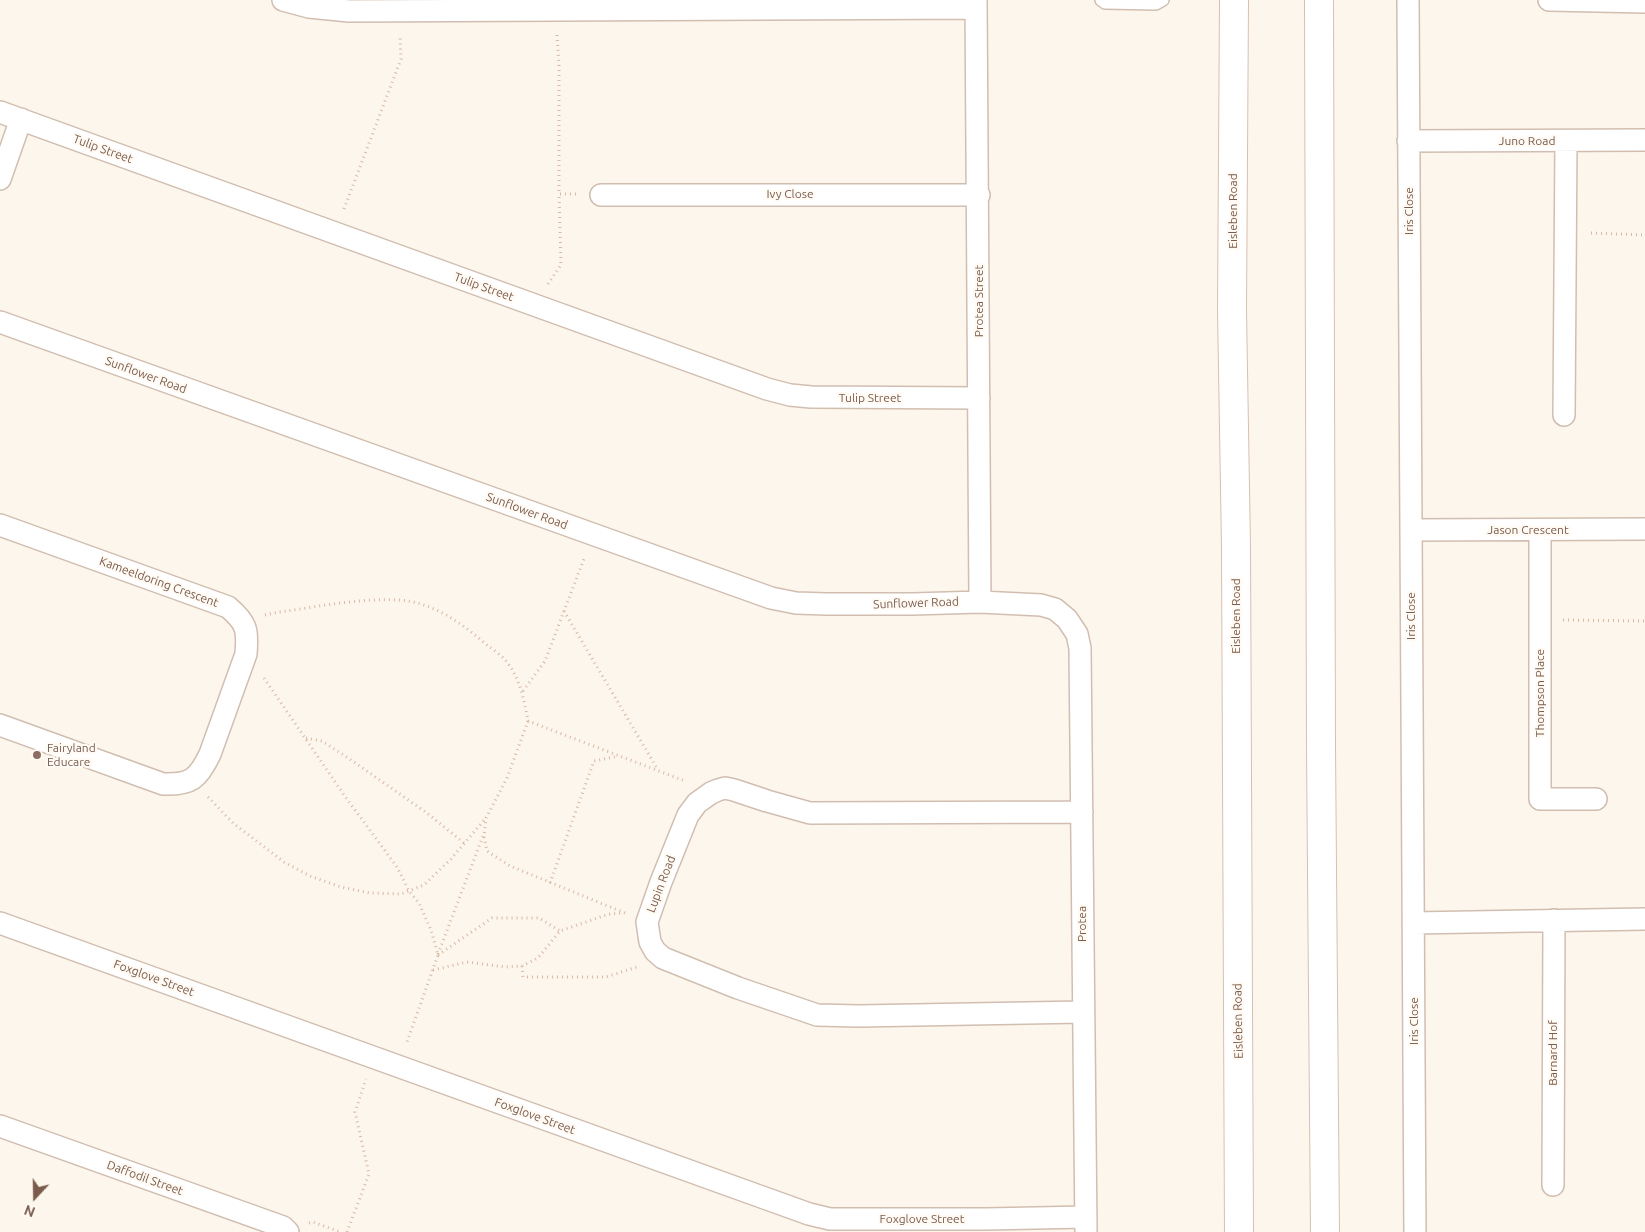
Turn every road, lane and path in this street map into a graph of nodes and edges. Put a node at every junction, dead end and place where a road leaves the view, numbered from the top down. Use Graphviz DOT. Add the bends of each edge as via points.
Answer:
graph roads {
  1 [pos="282,0"];
  2 [pos="1101,0"];
  3 [pos="1163,0"];
  4 [pos="1234,0"];
  5 [pos="1319,0"];
  6 [pos="1408,0"];
  7 [pos="1549,0"];
  8 [pos="1645,2"];
  9 [pos="976,4"];
  10 [pos="556,10"];
  11 [pos="399,11"];
  12 [pos="0,112"];
  13 [pos="21,119"];
  14 [pos="1645,140"];
  15 [pos="1566,141"];
  16 [pos="1408,142"];
  17 [pos="0,179"];
  18 [pos="559,194"];
  19 [pos="601,195"];
  20 [pos="979,195"];
  21 [pos="334,232"];
  22 [pos="1585,233"];
  23 [pos="1645,234"];
  24 [pos="533,304"];
  25 [pos="0,322"];
  26 [pos="979,398"];
  27 [pos="1564,415"];
  28 [pos="0,525"];
  29 [pos="1645,529"];
  30 [pos="1411,530"];
  31 [pos="1540,530"];
  32 [pos="592,535"];
  33 [pos="980,602"];
  34 [pos="564,611"];
  35 [pos="1067,619"];
  36 [pos="1560,620"];
  37 [pos="1645,621"];
  38 [pos="246,626"];
  39 [pos="246,654"];
  40 [pos="523,691"];
  41 [pos="528,721"];
  42 [pos="0,725"];
  43 [pos="306,738"];
  44 [pos="620,756"];
  45 [pos="659,771"];
  46 [pos="189,782"];
  47 [pos="1596,799"];
  48 [pos="697,803"];
  49 [pos="1082,812"];
  50 [pos="486,818"];
  51 [pos="484,836"];
  52 [pos="464,843"];
  53 [pos="550,883"];
  54 [pos="409,891"];
  55 [pos="625,913"];
  56 [pos="1645,919"];
  57 [pos="1554,920"];
  58 [pos="647,922"];
  59 [pos="0,923"];
  60 [pos="1413,923"];
  61 [pos="560,931"];
  62 [pos="438,955"];
  63 [pos="664,958"];
  64 [pos="522,966"];
  65 [pos="433,970"];
  66 [pos="1082,1012"];
  67 [pos="373,1057"];
  68 [pos="398,1066"];
  69 [pos="0,1126"];
  70 [pos="1553,1185"];
  71 [pos="1086,1225"];
  72 [pos="288,1232"];
  73 [pos="347,1232"];
  74 [pos="1239,1232"];
  75 [pos="1325,1232"];
  76 [pos="1415,1232"];
  1 -- 11 [label="street" via="309,7 349,11"];
  2 -- 3 [label="lane" via="1104,3 1156,4"];
  4 -- 74 [label="main road, Eisleben Road" via="1232,310"];
  5 -- 75 [label="main road"];
  6 -- 16 [label="street, Iris Close"];
  7 -- 8 [label="street"];
  9 -- 10 [label="street"];
  9 -- 20 [label="street, Protea Street"];
  10 -- 11 [label="street"];
  10 -- 18 [label="path"];
  11 -- 21 [label="path" via="401,59"];
  12 -- 13 [label="street, Tulip Street"];
  13 -- 17 [label="street"];
  13 -- 21 [label="street, Tulip Street"];
  14 -- 15 [label="street, Juno Road"];
  15 -- 16 [label="street, Juno Road"];
  15 -- 27 [label="street"];
  16 -- 30 [label="street, Iris Close"];
  18 -- 19 [label="path"];
  18 -- 24 [label="path" via="561,265"];
  19 -- 20 [label="street, Ivy Close"];
  20 -- 26 [label="street, Protea Street"];
  21 -- 24 [label="street, Tulip Street"];
  22 -- 23 [label="path"];
  24 -- 26 [label="street, Tulip Street" via="790,395"];
  25 -- 32 [label="street, Sunflower Road"];
  26 -- 33 [label="street, Protea Street"];
  28 -- 38 [label="street, Kameeldoring Crescent" via="228,607"];
  29 -- 31 [label="street, Jason Crescent"];
  30 -- 31 [label="street, Jason Crescent"];
  30 -- 60 [label="street, Iris Close"];
  31 -- 47 [label="street, Thompson Place" via="1540,799"];
  32 -- 33 [label="street, Sunflower Road" via="749,591 796,603"];
  32 -- 34 [label="path"];
  33 -- 35 [label="street, Sunflower Road" via="1041,605 1055,609"];
  34 -- 40 [label="path" via="545,661"];
  34 -- 45 [label="path"];
  35 -- 49 [label="street, Protea" via="1077,634 1080,648"];
  36 -- 37 [label="path"];
  38 -- 39 [label="street"];
  38 -- 40 [label="path" via="260,617 279,612 331,605 399,600 420,604 448,616 486,644 506,661"];
  39 -- 43 [label="path"];
  39 -- 46 [label="street" via="210,754 204,767"];
  40 -- 41 [label="path"];
  41 -- 44 [label="path"];
  41 -- 50 [label="path" via="507,778"];
  42 -- 46 [label="street" via="163,784"];
  43 -- 52 [label="path" via="322,742 351,760"];
  43 -- 54 [label="path" via="397,866"];
  44 -- 45 [label="path"];
  44 -- 53 [label="path" via="594,761"];
  45 -- 48 [label="path" via="685,780"];
  46 -- 54 [label="path" via="261,845 310,876 370,893 402,894"];
  48 -- 49 [label="street, Lupin Road" via="725,788 810,813"];
  48 -- 58 [label="street, Lupin Road" via="688,814"];
  49 -- 66 [label="street, Protea"];
  50 -- 51 [label="path"];
  50 -- 52 [label="path"];
  51 -- 53 [label="path" via="487,851 510,866"];
  51 -- 62 [label="path"];
  52 -- 54 [label="path" via="424,884"];
  53 -- 55 [label="path"];
  54 -- 62 [label="path" via="419,903"];
  55 -- 58 [label="path"];
  55 -- 61 [label="path" via="610,914"];
  56 -- 57 [label="street"];
  57 -- 60 [label="street"];
  57 -- 70 [label="street, Barnard Hof"];
  58 -- 63 [label="street, Lupin Road" via="650,942"];
  59 -- 67 [label="street, Foxglove Street"];
  60 -- 76 [label="street, Iris Close"];
  61 -- 62 [label="path" via="539,918 492,918"];
  61 -- 64 [label="path" via="538,958"];
  62 -- 65 [label="path"];
  63 -- 64 [label="path" via="606,977 523,977"];
  63 -- 66 [label="street" via="816,1015"];
  64 -- 65 [label="path" via="467,962"];
  65 -- 68 [label="path"];
  66 -- 71 [label="street, Protea"];
  67 -- 68 [label="street, Foxglove Street"];
  67 -- 73 [label="path" via="355,1112 369,1174"];
  68 -- 71 [label="street, Foxglove Street" via="830,1219 986,1220"];
  69 -- 72 [label="street, Daffodil Street" via="283,1227"];
}
